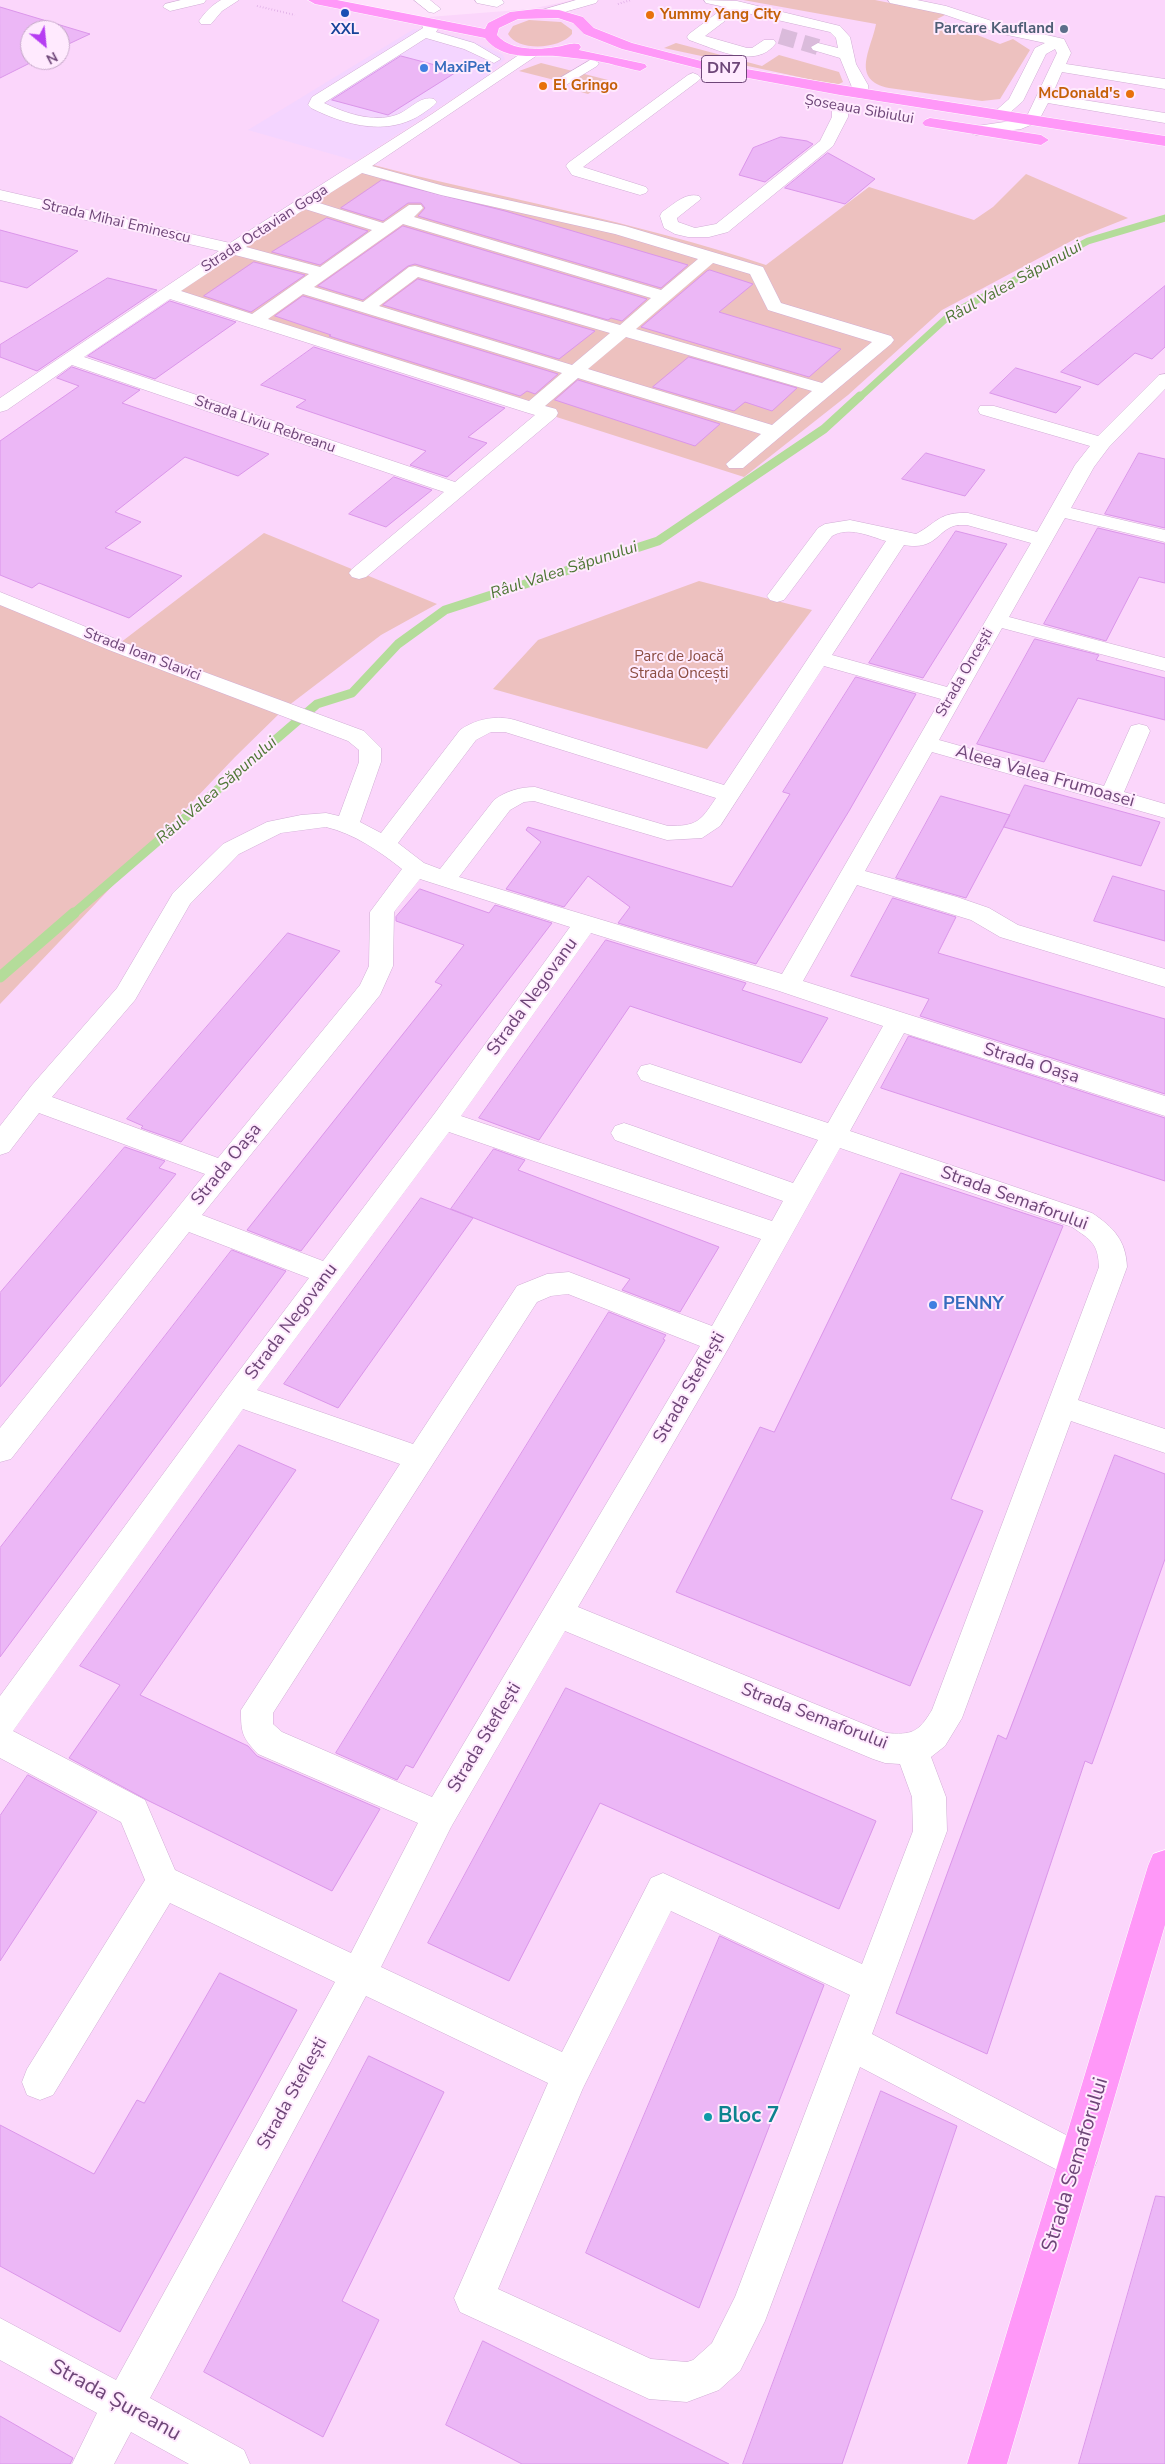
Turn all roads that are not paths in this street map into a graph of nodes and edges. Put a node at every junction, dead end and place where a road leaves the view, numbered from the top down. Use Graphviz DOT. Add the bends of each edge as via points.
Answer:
graph roads {
  1 [pos="198,0"];
  2 [pos="232,0"];
  3 [pos="315,0"];
  4 [pos="384,0"];
  5 [pos="421,0"];
  6 [pos="711,0"];
  7 [pos="896,0"];
  8 [pos="174,2"];
  9 [pos="497,3"];
  10 [pos="737,6"];
  11 [pos="482,7"];
  12 [pos="450,11"];
  13 [pos="547,13"];
  14 [pos="515,15"];
  15 [pos="593,16"];
  16 [pos="206,21"];
  17 [pos="429,22"];
  18 [pos="490,36"];
  19 [pos="1059,42"];
  20 [pos="769,43"];
  21 [pos="818,47"];
  22 [pos="511,50"];
  23 [pos="556,52"];
  24 [pos="531,53"];
  25 [pos="847,55"];
  26 [pos="494,60"];
  27 [pos="592,63"];
  28 [pos="1057,68"];
  29 [pos="652,69"];
  30 [pos="477,70"];
  31 [pos="677,75"];
  32 [pos="1109,75"];
  33 [pos="693,78"];
  34 [pos="561,82"];
  35 [pos="1165,84"];
  36 [pos="728,86"];
  37 [pos="1165,90"];
  38 [pos="444,92"];
  39 [pos="861,94"];
  40 [pos="1043,98"];
  41 [pos="821,104"];
  42 [pos="840,108"];
  43 [pos="859,111"];
  44 [pos="1000,114"];
  45 [pos="1165,118"];
  46 [pos="1032,119"];
  47 [pos="917,121"];
  48 [pos="976,130"];
  49 [pos="1165,141"];
  50 [pos="1055,142"];
  51 [pos="1142,153"];
  52 [pos="1165,155"];
  53 [pos="359,167"];
  54 [pos="441,190"];
  55 [pos="640,190"];
  56 [pos="0,195"];
  57 [pos="693,199"];
  58 [pos="303,203"];
  59 [pos="401,218"];
  60 [pos="385,229"];
  61 [pos="233,249"];
  62 [pos="710,257"];
  63 [pos="323,273"];
  64 [pos="300,288"];
  65 [pos="169,293"];
  66 [pos="664,296"];
  67 [pos="366,308"];
  68 [pos="255,320"];
  69 [pos="623,331"];
  70 [pos="71,359"];
  71 [pos="574,372"];
  72 [pos="1165,379"];
  73 [pos="9,382"];
  74 [pos="28,387"];
  75 [pos="827,390"];
  76 [pos="0,406"];
  77 [pos="541,410"];
  78 [pos="987,410"];
  79 [pos="776,432"];
  80 [pos="1102,443"];
  81 [pos="736,464"];
  82 [pos="458,490"];
  83 [pos="1060,511"];
  84 [pos="1165,536"];
  85 [pos="898,538"];
  86 [pos="1043,540"];
  87 [pos="359,574"];
  88 [pos="777,596"];
  89 [pos="0,598"];
  90 [pos="996,620"];
  91 [pos="819,658"];
  92 [pos="1165,665"];
  93 [pos="952,696"];
  94 [pos="1139,731"];
  95 [pos="926,743"];
  96 [pos="729,794"];
  97 [pos="1111,796"];
  98 [pos="1165,811"];
  99 [pos="347,825"];
  100 [pos="385,844"];
  101 [pos="416,868"];
  102 [pos="850,875"];
  103 [pos="444,880"];
  104 [pos="585,924"];
  105 [pos="1165,978"];
  106 [pos="788,985"];
  107 [pos="898,1022"];
  108 [pos="650,1073"];
  109 [pos="34,1101"];
  110 [pos="1165,1106"];
  111 [pos="444,1120"];
  112 [pos="624,1133"];
  113 [pos="834,1135"];
  114 [pos="0,1145"];
  115 [pos="223,1170"];
  116 [pos="799,1196"];
  117 [pos="183,1219"];
  118 [pos="777,1234"];
  119 [pos="328,1274"];
  120 [pos="718,1342"];
  121 [pos="237,1395"];
  122 [pos="1061,1406"];
  123 [pos="4,1436"];
  124 [pos="1165,1441"];
  125 [pos="418,1458"];
  126 [pos="558,1614"];
  127 [pos="0,1722"];
  128 [pos="0,1741"];
  129 [pos="912,1750"];
  130 [pos="439,1816"];
  131 [pos="1165,1866"];
  132 [pos="163,1882"];
  133 [pos="358,1975"];
  134 [pos="872,1987"];
  135 [pos="851,2043"];
  136 [pos="570,2075"];
  137 [pos="40,2082"];
  138 [pos="1078,2160"];
  139 [pos="0,2338"];
  140 [pos="123,2406"];
  141 [pos="92,2464"];
  142 [pos="230,2464"];
  143 [pos="987,2464"];
  1 -- 8 [label="street"];
  2 -- 16 [label="street" via="216,8"];
  3 -- 17 [label="main road"];
  4 -- 17 [label="main road"];
  5 -- 17 [label="street"];
  6 -- 10 [label="street"];
  7 -- 19 [label="street" via="946,10 1003,30"];
  9 -- 11 [label="street"];
  10 -- 20 [label="street" via="694,37 746,53 756,52"];
  10 -- 25 [label="street" via="797,24 825,25 841,33"];
  11 -- 14 [label="main road, Șoseaua Sibiului / DN7"];
  12 -- 17 [label="main road"];
  13 -- 14 [label="main road, Șoseaua Sibiului / DN7"];
  13 -- 15 [label="street"];
  13 -- 15 [label="main road, Șoseaua Sibiului / DN7"];
  14 -- 18 [label="main road, Șoseaua Sibiului / DN7" via="493,26"];
  15 -- 23 [label="main road" via="585,41"];
  15 -- 39 [label="main road, Șoseaua Sibiului / DN7" via="627,46 670,58"];
  17 -- 18 [label="main road"];
  17 -- 26 [label="street"];
  17 -- 38 [label="street" via="317,100 316,105 372,122 390,122 404,118"];
  18 -- 22 [label="main road" via="496,44"];
  19 -- 28 [label="street" via="1064,54"];
  19 -- 44 [label="street" via="1040,51 1015,101"];
  21 -- 25 [label="street"];
  22 -- 24 [label="main road"];
  22 -- 26 [label="street"];
  23 -- 24 [label="main road"];
  23 -- 29 [label="main road" via="594,56"];
  24 -- 53 [label="street, Strada Octavian Goga"];
  25 -- 39 [label="street"];
  26 -- 30 [label="street"];
  27 -- 34 [label="street"];
  28 -- 32 [label="street"];
  28 -- 40 [label="street"];
  31 -- 33 [label="main road, DN7"];
  32 -- 35 [label="street"];
  32 -- 37 [label="street" via="1124,83"];
  33 -- 36 [label="main road, DN7"];
  33 -- 55 [label="street" via="574,166 578,172"];
  39 -- 44 [label="main road, Șoseaua Sibiului / DN7"];
  40 -- 45 [label="street"];
  40 -- 46 [label="street"];
  41 -- 42 [label="main road, Șoseaua Sibiului"];
  42 -- 43 [label="main road, Șoseaua Sibiului"];
  42 -- 57 [label="street" via="840,117 827,143 722,228 695,233 670,224 668,216"];
  44 -- 46 [label="main road, Șoseaua Sibiului / DN7"];
  46 -- 48 [label="street" via="1021,124"];
  46 -- 49 [label="main road, Șoseaua Sibiului / DN7"];
  47 -- 48 [label="main road, Șoseaua Sibiului"];
  48 -- 50 [label="main road, Șoseaua Sibiului"];
  51 -- 52 [label="main road"];
  53 -- 54 [label="street"];
  53 -- 58 [label="street, Strada Octavian Goga"];
  54 -- 59 [label="street"];
  54 -- 62 [label="street" via="619,230"];
  56 -- 61 [label="street, Strada Mihai Eminescu"];
  58 -- 60 [label="street"];
  58 -- 61 [label="street, Strada Octavian Goga"];
  59 -- 60 [label="street"];
  59 -- 66 [label="street"];
  60 -- 63 [label="street"];
  61 -- 63 [label="street, Strada Mihai Eminescu"];
  61 -- 65 [label="street, Strada Octavian Goga"];
  62 -- 66 [label="street"];
  62 -- 75 [label="street" via="757,271 774,306 884,340"];
  63 -- 64 [label="street"];
  64 -- 67 [label="street"];
  64 -- 68 [label="street"];
  65 -- 68 [label="street"];
  65 -- 70 [label="street, Strada Octavian Goga"];
  66 -- 69 [label="street"];
  67 -- 69 [label="street" via="415,271"];
  67 -- 71 [label="street"];
  68 -- 77 [label="street"];
  69 -- 71 [label="street"];
  69 -- 75 [label="street"];
  70 -- 74 [label="street, Strada Octavian Goga"];
  70 -- 82 [label="street, Strada Liviu Rebreanu"];
  71 -- 77 [label="street"];
  71 -- 79 [label="street"];
  72 -- 80 [label="street, Strada Oncești"];
  73 -- 74 [label="street"];
  74 -- 76 [label="street, Strada Octavian Goga"];
  75 -- 79 [label="street"];
  77 -- 82 [label="street"];
  78 -- 80 [label="street"];
  79 -- 81 [label="street"];
  80 -- 83 [label="street, Strada Oncești" via="1085,465"];
  82 -- 87 [label="street"];
  83 -- 84 [label="street"];
  83 -- 86 [label="street, Strada Oncești"];
  85 -- 86 [label="street" via="923,539 944,522 956,518"];
  85 -- 88 [label="street" via="848,526 834,526 825,532"];
  85 -- 91 [label="street"];
  86 -- 90 [label="street, Strada Oncești"];
  89 -- 99 [label="street, Strada Ioan Slavici" via="116,646 356,736 370,748 370,762"];
  90 -- 92 [label="street"];
  90 -- 93 [label="street, Strada Oncești"];
  91 -- 93 [label="street"];
  91 -- 96 [label="street"];
  93 -- 95 [label="street, Strada Oncești"];
  94 -- 97 [label="street"];
  95 -- 97 [label="street, Aleea Valea Frumoasei"];
  95 -- 102 [label="street, Strada Oncești"];
  96 -- 100 [label="street" via="508,725 491,725 476,729 468,736"];
  96 -- 103 [label="street" via="712,821 702,829 682,834 667,833 535,794 523,794 502,805"];
  97 -- 98 [label="street, Aleea Valea Frumoasei"];
  99 -- 100 [label="street, Strada Oașa"];
  99 -- 109 [label="street, Strada Oașa" via="326,820 275,827 231,849 181,899 126,994"];
  100 -- 101 [label="street, Strada Oașa"];
  101 -- 103 [label="street, Strada Oașa"];
  101 -- 115 [label="street, Strada Oașa" via="382,912 381,966 371,989"];
  102 -- 105 [label="street" via="949,903 980,914 1009,931"];
  102 -- 106 [label="street, Strada Oncești"];
  103 -- 104 [label="street, Strada Oașa"];
  104 -- 106 [label="street, Strada Oașa"];
  104 -- 111 [label="street, Strada Negovanu"];
  106 -- 107 [label="street, Strada Oașa"];
  107 -- 110 [label="street, Strada Oașa"];
  107 -- 113 [label="street, Strada Steflești"];
  108 -- 113 [label="street, Strada Semaforului"];
  109 -- 114 [label="street, Strada Oașa"];
  109 -- 115 [label="street"];
  111 -- 118 [label="street"];
  111 -- 119 [label="street, Strada Negovanu"];
  112 -- 116 [label="street"];
  113 -- 116 [label="street, Strada Steflești"];
  113 -- 122 [label="street, Strada Semaforului" via="1082,1220 1100,1232 1113,1248 1113,1267"];
  115 -- 117 [label="street, Strada Oașa"];
  116 -- 118 [label="street, Strada Steflești"];
  117 -- 119 [label="street"];
  117 -- 123 [label="street, Strada Oașa"];
  118 -- 120 [label="street, Strada Steflești"];
  119 -- 121 [label="street, Strada Negovanu"];
  120 -- 125 [label="street" via="569,1283 547,1285 527,1294"];
  120 -- 126 [label="street, Strada Steflești"];
  121 -- 125 [label="street"];
  121 -- 127 [label="street, Strada Negovanu"];
  122 -- 124 [label="street"];
  122 -- 129 [label="street, Strada Semaforului" via="946,1718 934,1738"];
  125 -- 130 [label="street" via="256,1710 258,1730 270,1743"];
  126 -- 129 [label="street, Strada Semaforului" via="885,1748"];
  126 -- 130 [label="street, Strada Steflești"];
  128 -- 132 [label="street" via="133,1811"];
  129 -- 134 [label="street" via="929,1797 930,1831"];
  130 -- 133 [label="street, Strada Steflești"];
  131 -- 138 [label="main road, Strada Semaforului"];
  132 -- 133 [label="street"];
  132 -- 137 [label="street"];
  133 -- 136 [label="street"];
  133 -- 140 [label="street, Strada Steflești"];
  134 -- 135 [label="street"];
  134 -- 136 [label="street" via="663,1890"];
  135 -- 136 [label="street" via="751,2307 726,2357 705,2376 687,2382 649,2379 474,2298"];
  135 -- 138 [label="street"];
  138 -- 143 [label="main road, Strada Semaforului"];
  139 -- 140 [label="street, Strada Șureanu"];
  140 -- 141 [label="street, Strada Steflești"];
  140 -- 142 [label="street, Strada Șureanu"];
}
